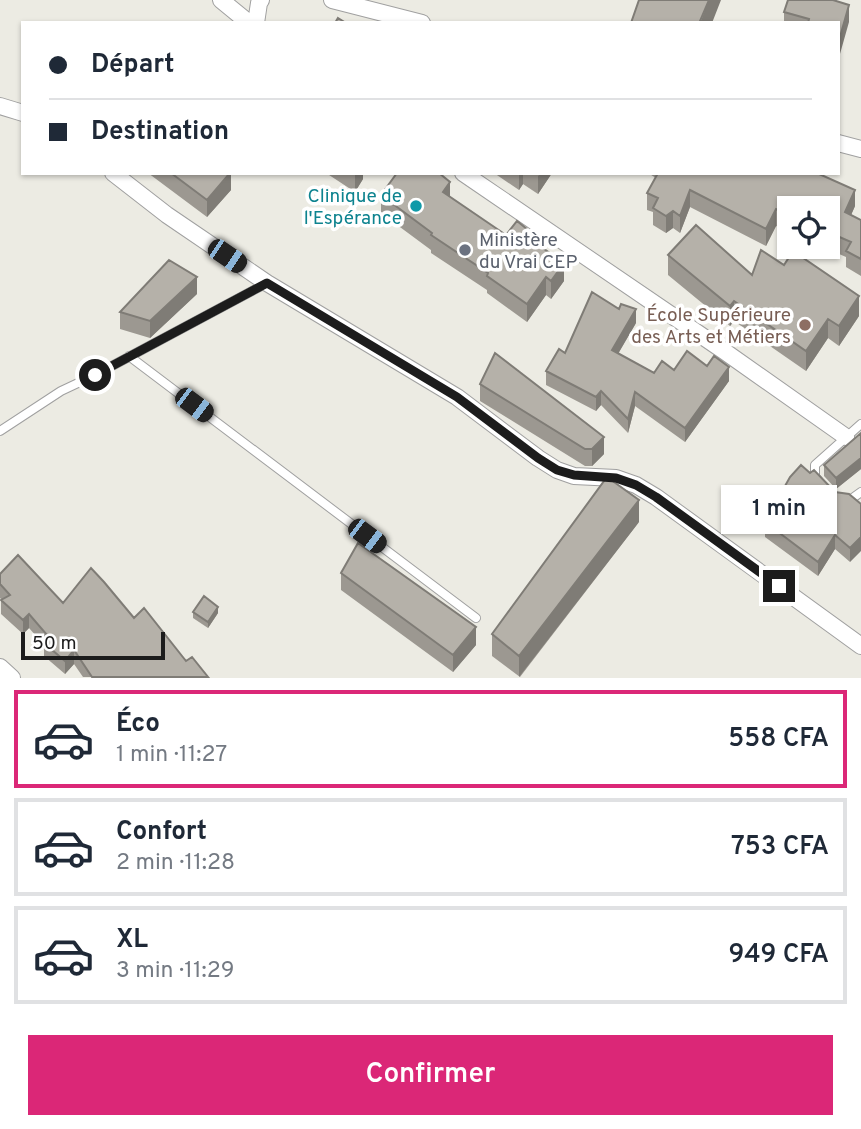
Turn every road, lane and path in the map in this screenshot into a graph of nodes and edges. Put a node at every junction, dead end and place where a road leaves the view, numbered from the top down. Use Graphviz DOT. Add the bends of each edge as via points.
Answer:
graph roads {
  1 [pos="221,0"];
  2 [pos="261,0"];
  3 [pos="332,0"];
  4 [pos="247,21"];
  5 [pos="256,21"];
  6 [pos="414,21"];
  7 [pos="0,106"];
  8 [pos="21,112"];
  9 [pos="840,144"];
  10 [pos="861,149"];
  11 [pos="116,175"];
  12 [pos="466,175"];
  13 [pos="267,283"];
  14 [pos="129,356"];
  15 [pos="861,424"];
  16 [pos="0,430"];
  17 [pos="846,437"];
  18 [pos="825,487"];
  19 [pos="861,492"];
  20 [pos="839,501"];
  21 [pos="476,618"];
  22 [pos="861,646"];
  23 [pos="0,667"];
  24 [pos="12,677"];
  1 -- 4 [label="street"];
  2 -- 5 [label="street"];
  3 -- 6 [label="street"];
  7 -- 8 [label="street"];
  9 -- 10 [label="street"];
  11 -- 13 [label="street"];
  12 -- 17 [label="street"];
  13 -- 14 [label="lane"];
  13 -- 22 [label="street" via="457,397 557,470 616,478 656,497"];
  14 -- 16 [label="lane"];
  14 -- 21 [label="lane"];
  15 -- 17 [label="lane"];
  17 -- 18 [label="lane" via="815,465 815,477"];
  19 -- 20 [label="lane" via="848,502"];
  23 -- 24 [label="street"];
}
